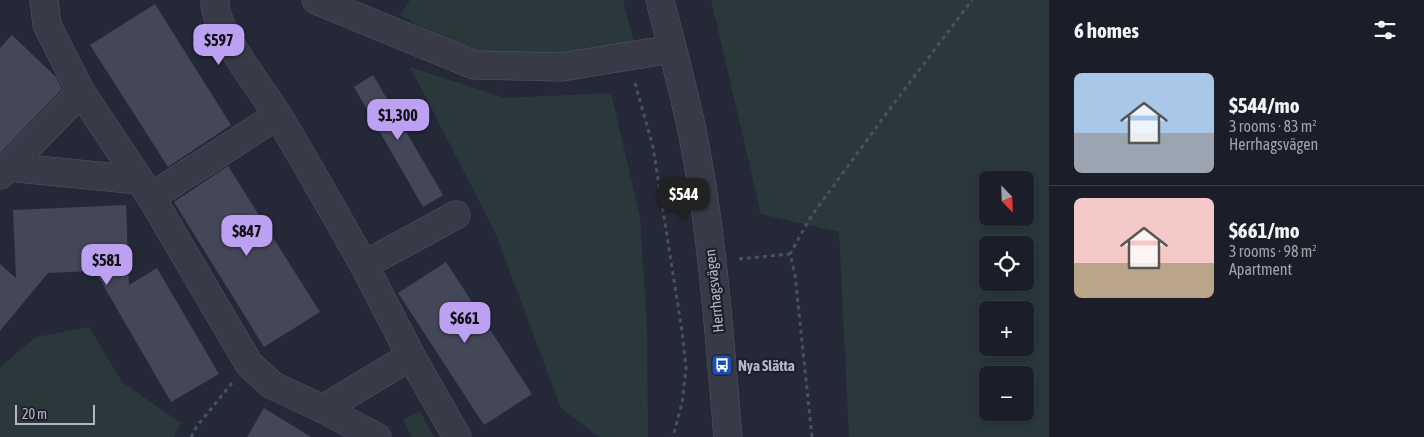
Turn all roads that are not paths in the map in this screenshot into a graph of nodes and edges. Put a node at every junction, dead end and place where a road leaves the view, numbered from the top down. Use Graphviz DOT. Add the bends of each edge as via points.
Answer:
graph roads {
  1 [pos="44,0"];
  2 [pos="214,0"];
  3 [pos="316,0"];
  4 [pos="660,0"];
  5 [pos="371,10"];
  6 [pos="672,48"];
  7 [pos="82,92"];
  8 [pos="278,115"];
  9 [pos="4,171"];
  10 [pos="145,189"];
  11 [pos="456,215"];
  12 [pos="364,266"];
  13 [pos="411,356"];
  14 [pos="323,408"];
  15 [pos="377,437"];
  16 [pos="457,437"];
  17 [pos="728,437"];
  1 -- 7 [label="street" via="47,25"];
  2 -- 8 [label="street" via="214,8 232,46"];
  3 -- 5 [label="street"];
  4 -- 6 [label="street, Herrhagsvägen"];
  5 -- 6 [label="street" via="376,26 474,65 562,67"];
  6 -- 17 [label="street, Herrhagsvägen" via="703,195"];
  7 -- 9 [label="street"];
  7 -- 10 [label="street"];
  8 -- 10 [label="street"];
  8 -- 12 [label="street"];
  9 -- 10 [label="street"];
  10 -- 14 [label="street" via="249,364 272,384"];
  11 -- 12 [label="street"];
  12 -- 13 [label="street"];
  13 -- 14 [label="street"];
  13 -- 16 [label="street"];
  14 -- 15 [label="street"];
}
